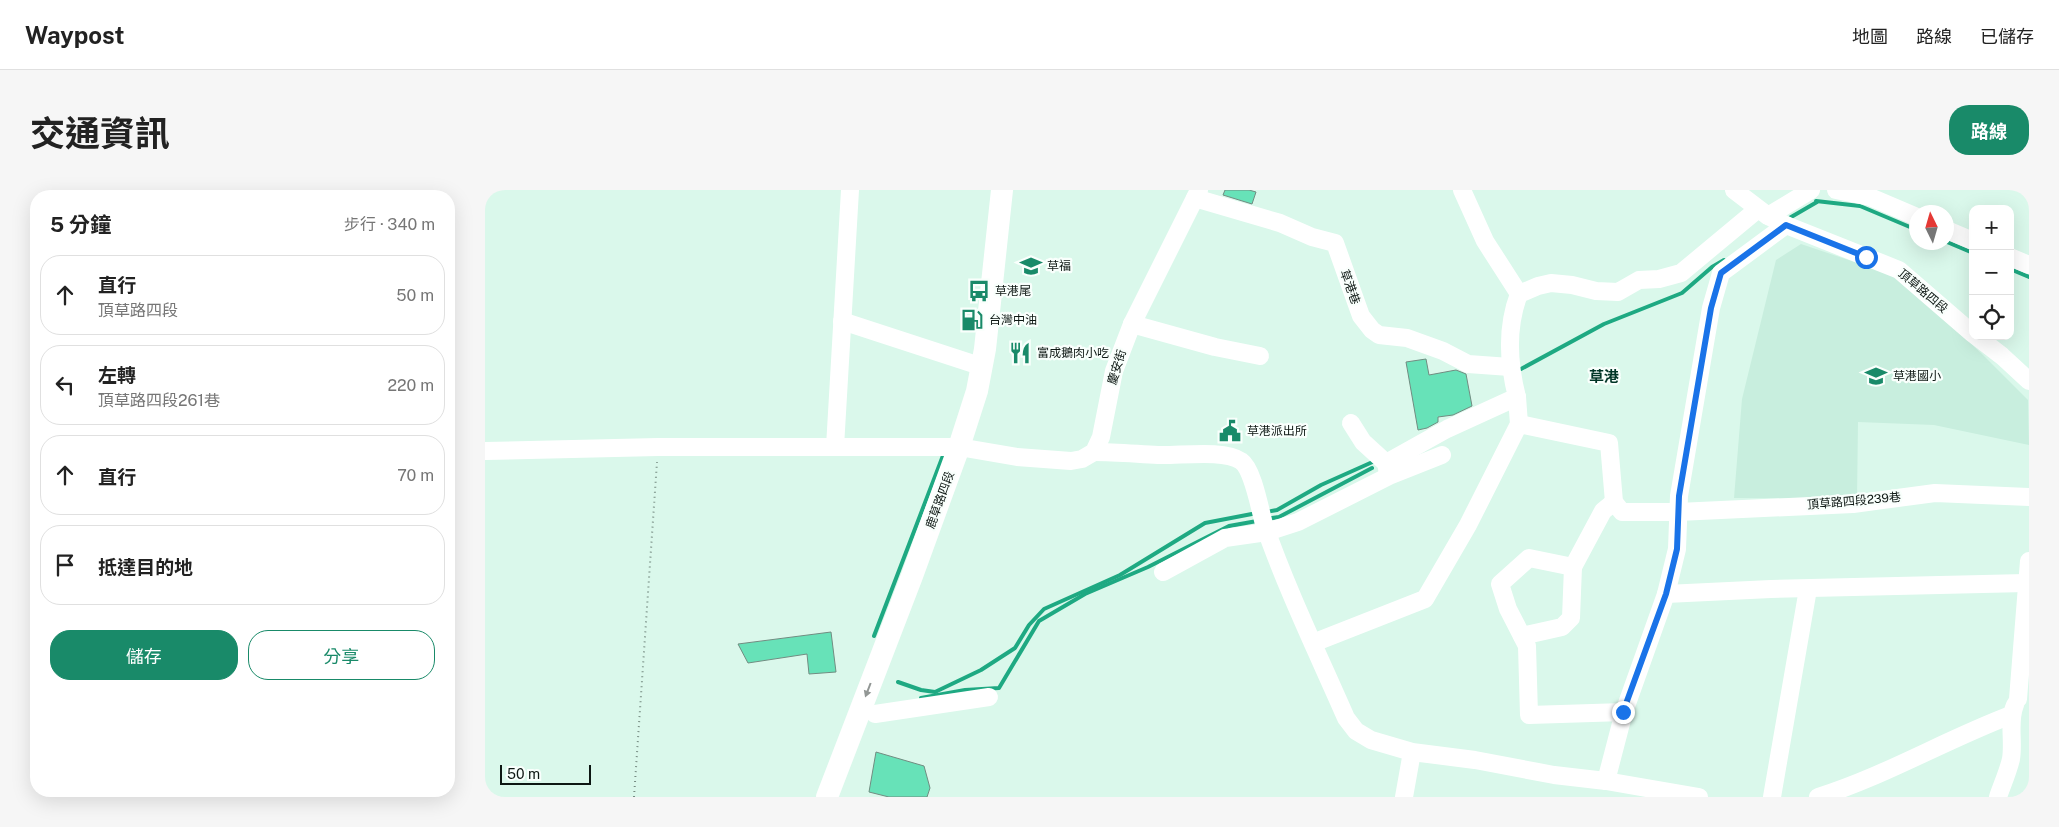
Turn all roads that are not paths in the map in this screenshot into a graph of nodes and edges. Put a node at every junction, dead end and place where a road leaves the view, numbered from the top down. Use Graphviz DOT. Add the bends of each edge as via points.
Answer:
graph roads {
  1 [pos="850,190"];
  2 [pos="1002,190"];
  3 [pos="1017,190"];
  4 [pos="1462,190"];
  5 [pos="1735,190"];
  6 [pos="1811,190"];
  7 [pos="1836,190"];
  8 [pos="1197,194"];
  9 [pos="1763,212"];
  10 [pos="1909,214"];
  11 [pos="1786,225"];
  12 [pos="1954,233"];
  13 [pos="1969,239"];
  14 [pos="2014,259"];
  15 [pos="2029,265"];
  16 [pos="1519,294"];
  17 [pos="842,321"];
  18 [pos="1131,324"];
  19 [pos="1969,331"];
  20 [pos="1980,340"];
  21 [pos="1260,356"];
  22 [pos="983,367"];
  23 [pos="1510,367"];
  24 [pos="2029,381"];
  25 [pos="1517,397"];
  26 [pos="1351,423"];
  27 [pos="1519,424"];
  28 [pos="835,447"];
  29 [pos="967,448"];
  30 [pos="485,451"];
  31 [pos="1094,452"];
  32 [pos="1442,455"];
  33 [pos="1387,470"];
  34 [pos="2029,498"];
  35 [pos="1614,502"];
  36 [pos="1678,512"];
  37 [pos="1264,522"];
  38 [pos="2029,561"];
  39 [pos="1573,567"];
  40 [pos="1163,572"];
  41 [pos="2026,583"];
  42 [pos="1808,589"];
  43 [pos="1666,594"];
  44 [pos="1522,636"];
  45 [pos="1313,643"];
  46 [pos="2029,675"];
  47 [pos="2024,696"];
  48 [pos="989,697"];
  49 [pos="1623,712"];
  50 [pos="875,714"];
  51 [pos="2011,715"];
  52 [pos="1412,752"];
  53 [pos="1606,781"];
  54 [pos="827,797"];
  55 [pos="842,797"];
  56 [pos="1404,797"];
  57 [pos="1699,797"];
  58 [pos="1772,797"];
  59 [pos="1818,797"];
  60 [pos="2000,797"];
  1 -- 17 [label="street"];
  2 -- 22 [label="main road, 鹿草路四段"];
  3 -- 29 [label="main road, 鹿草路四段" via="998,359"];
  4 -- 16 [label="street" via="1485,241"];
  5 -- 9 [label="street, 頂草路四段"];
  6 -- 9 [label="street"];
  7 -- 10 [label="street" via="1870,198"];
  8 -- 18 [label="street, 慶安街"];
  8 -- 23 [label="street, 草港巷" via="1335,243 1361,316 1379,335 1407,338 1469,364"];
  9 -- 11 [label="street, 頂草路四段"];
  9 -- 16 [label="street" via="1681,273 1659,280 1639,280 1618,292 1551,283"];
  11 -- 19 [label="street, 頂草路四段" via="1899,270"];
  11 -- 36 [label="street" via="1721,273 1711,308"];
  12 -- 13 [label="street"];
  14 -- 15 [label="street"];
  16 -- 23 [label="street" via="1510,331"];
  17 -- 22 [label="street"];
  17 -- 28 [label="street"];
  18 -- 21 [label="street"];
  18 -- 31 [label="street, 慶安街" via="1114,371 1101,436"];
  20 -- 24 [label="street, 頂草路四段"];
  22 -- 29 [label="main road, 鹿草路四段"];
  23 -- 25 [label="street"];
  25 -- 27 [label="street"];
  25 -- 33 [label="street" via="1447,429"];
  26 -- 33 [label="street"];
  27 -- 35 [label="street" via="1609,443"];
  27 -- 45 [label="street" via="1468,526 1425,599"];
  28 -- 29 [label="street"];
  28 -- 30 [label="street"];
  29 -- 31 [label="street" via="1010,456 1071,461"];
  29 -- 50 [label="main road, 鹿草路四段"];
  29 -- 54 [label="main road, 鹿草路四段, one-way"];
  31 -- 37 [label="street" via="1229,456 1242,461 1253,480"];
  32 -- 33 [label="street"];
  33 -- 37 [label="street" via="1298,522"];
  34 -- 36 [label="street, 頂草路四段239巷" via="1935,493 1853,504"];
  35 -- 36 [label="street, 頂草路四段239巷" via="1622,512"];
  35 -- 39 [label="street" via="1603,512"];
  36 -- 43 [label="street" via="1677,549"];
  37 -- 40 [label="street" via="1225,538"];
  37 -- 45 [label="street"];
  38 -- 41 [label="street"];
  39 -- 44 [label="street" via="1571,618 1562,627"];
  39 -- 44 [label="street" via="1529,558 1500,584"];
  41 -- 42 [label="street"];
  41 -- 47 [label="street"];
  42 -- 43 [label="street"];
  42 -- 58 [label="street"];
  43 -- 49 [label="street"];
  44 -- 49 [label="street" via="1527,646 1529,715"];
  45 -- 52 [label="street" via="1345,718 1371,740"];
  46 -- 47 [label="street"];
  47 -- 51 [label="street"];
  48 -- 50 [label="street"];
  49 -- 53 [label="street"];
  50 -- 55 [label="main road, 鹿草路四段"];
  51 -- 59 [label="street"];
  51 -- 60 [label="street" via="2011,760"];
  52 -- 53 [label="street"];
  52 -- 56 [label="street"];
  53 -- 57 [label="street"];
}
